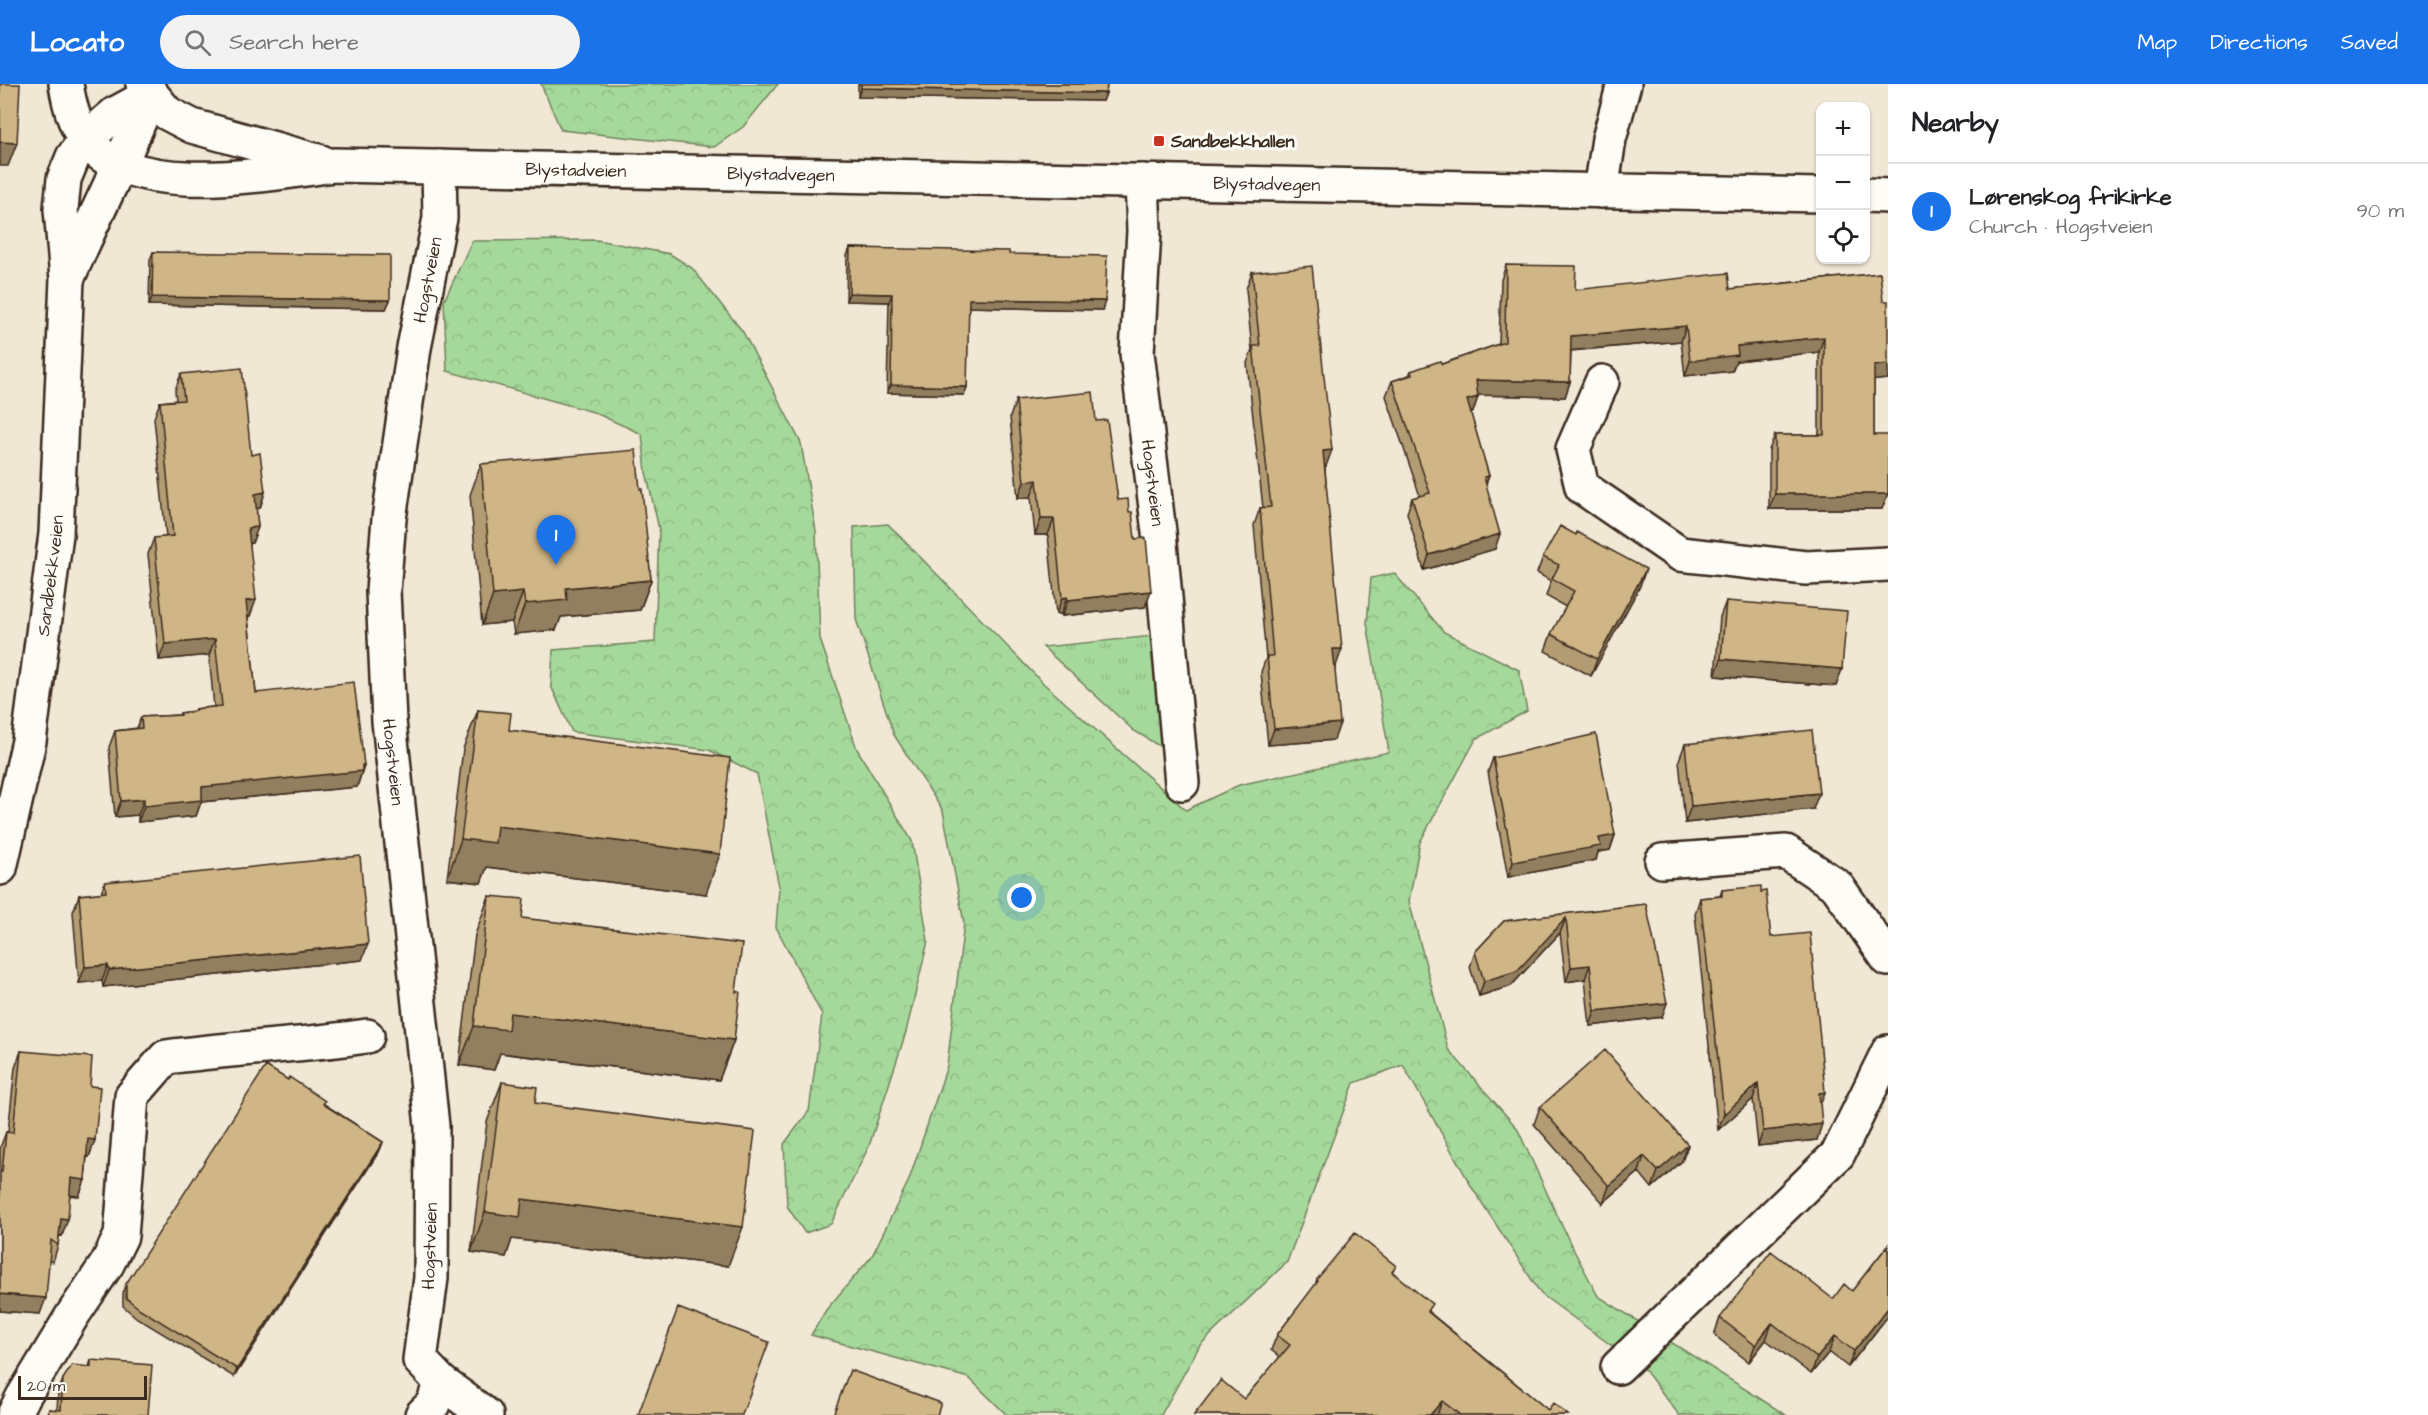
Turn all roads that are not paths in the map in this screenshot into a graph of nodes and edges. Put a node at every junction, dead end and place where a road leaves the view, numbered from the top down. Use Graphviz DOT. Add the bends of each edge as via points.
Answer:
graph roads {
  1 [pos="66,84"];
  2 [pos="1624,84"];
  3 [pos="146,89"];
  4 [pos="86,139"];
  5 [pos="334,165"];
  6 [pos="119,166"];
  7 [pos="439,167"];
  8 [pos="714,173"];
  9 [pos="1142,182"];
  10 [pos="1601,191"];
  11 [pos="1816,195"];
  12 [pos="1870,195"];
  13 [pos="1888,196"];
  14 [pos="67,279"];
  15 [pos="1602,382"];
  16 [pos="1888,564"];
  17 [pos="1182,783"];
  18 [pos="1662,861"];
  19 [pos="0,868"];
  20 [pos="1888,959"];
  21 [pos="368,1036"];
  22 [pos="1888,1052"];
  23 [pos="1618,1367"];
  24 [pos="430,1371"];
  25 [pos="14,1415"];
  26 [pos="422,1415"];
  27 [pos="486,1415"];
  1 -- 4 [label="street" via="76,122"];
  2 -- 10 [label="street" via="1609,139"];
  3 -- 4 [label="street, Sandbekkveien"];
  3 -- 5 [label="street" via="167,113 192,126"];
  3 -- 6 [label="street, Sandbekkveien"];
  4 -- 6 [label="street"];
  4 -- 14 [label="street, Sandbekkveien" via="64,179 61,209"];
  5 -- 6 [label="street" via="256,175 178,178"];
  5 -- 7 [label="street"];
  6 -- 14 [label="street, Sandbekkveien"];
  7 -- 8 [label="street, Blystadveien"];
  7 -- 24 [label="street, Hogstveien" via="440,218 414,348 388,519 383,591 389,721 432,1126"];
  8 -- 9 [label="street, Blystadvegen"];
  9 -- 10 [label="street, Blystadvegen"];
  9 -- 17 [label="street, Hogstveien" via="1144,231 1137,353 1159,532"];
  10 -- 11 [label="street, Blystadvegen"];
  12 -- 13 [label="street"];
  14 -- 19 [label="street, Sandbekkveien" via="56,534 29,741"];
  15 -- 16 [label="street" via="1573,449 1582,487 1680,554 1806,568"];
  18 -- 20 [label="street" via="1786,852 1837,886"];
  21 -- 25 [label="street" via="166,1057 132,1096 121,1236"];
  22 -- 23 [label="street" via="1838,1154"];
  24 -- 26 [label="street, Hogstveien" via="433,1404"];
  24 -- 27 [label="street"];
}
